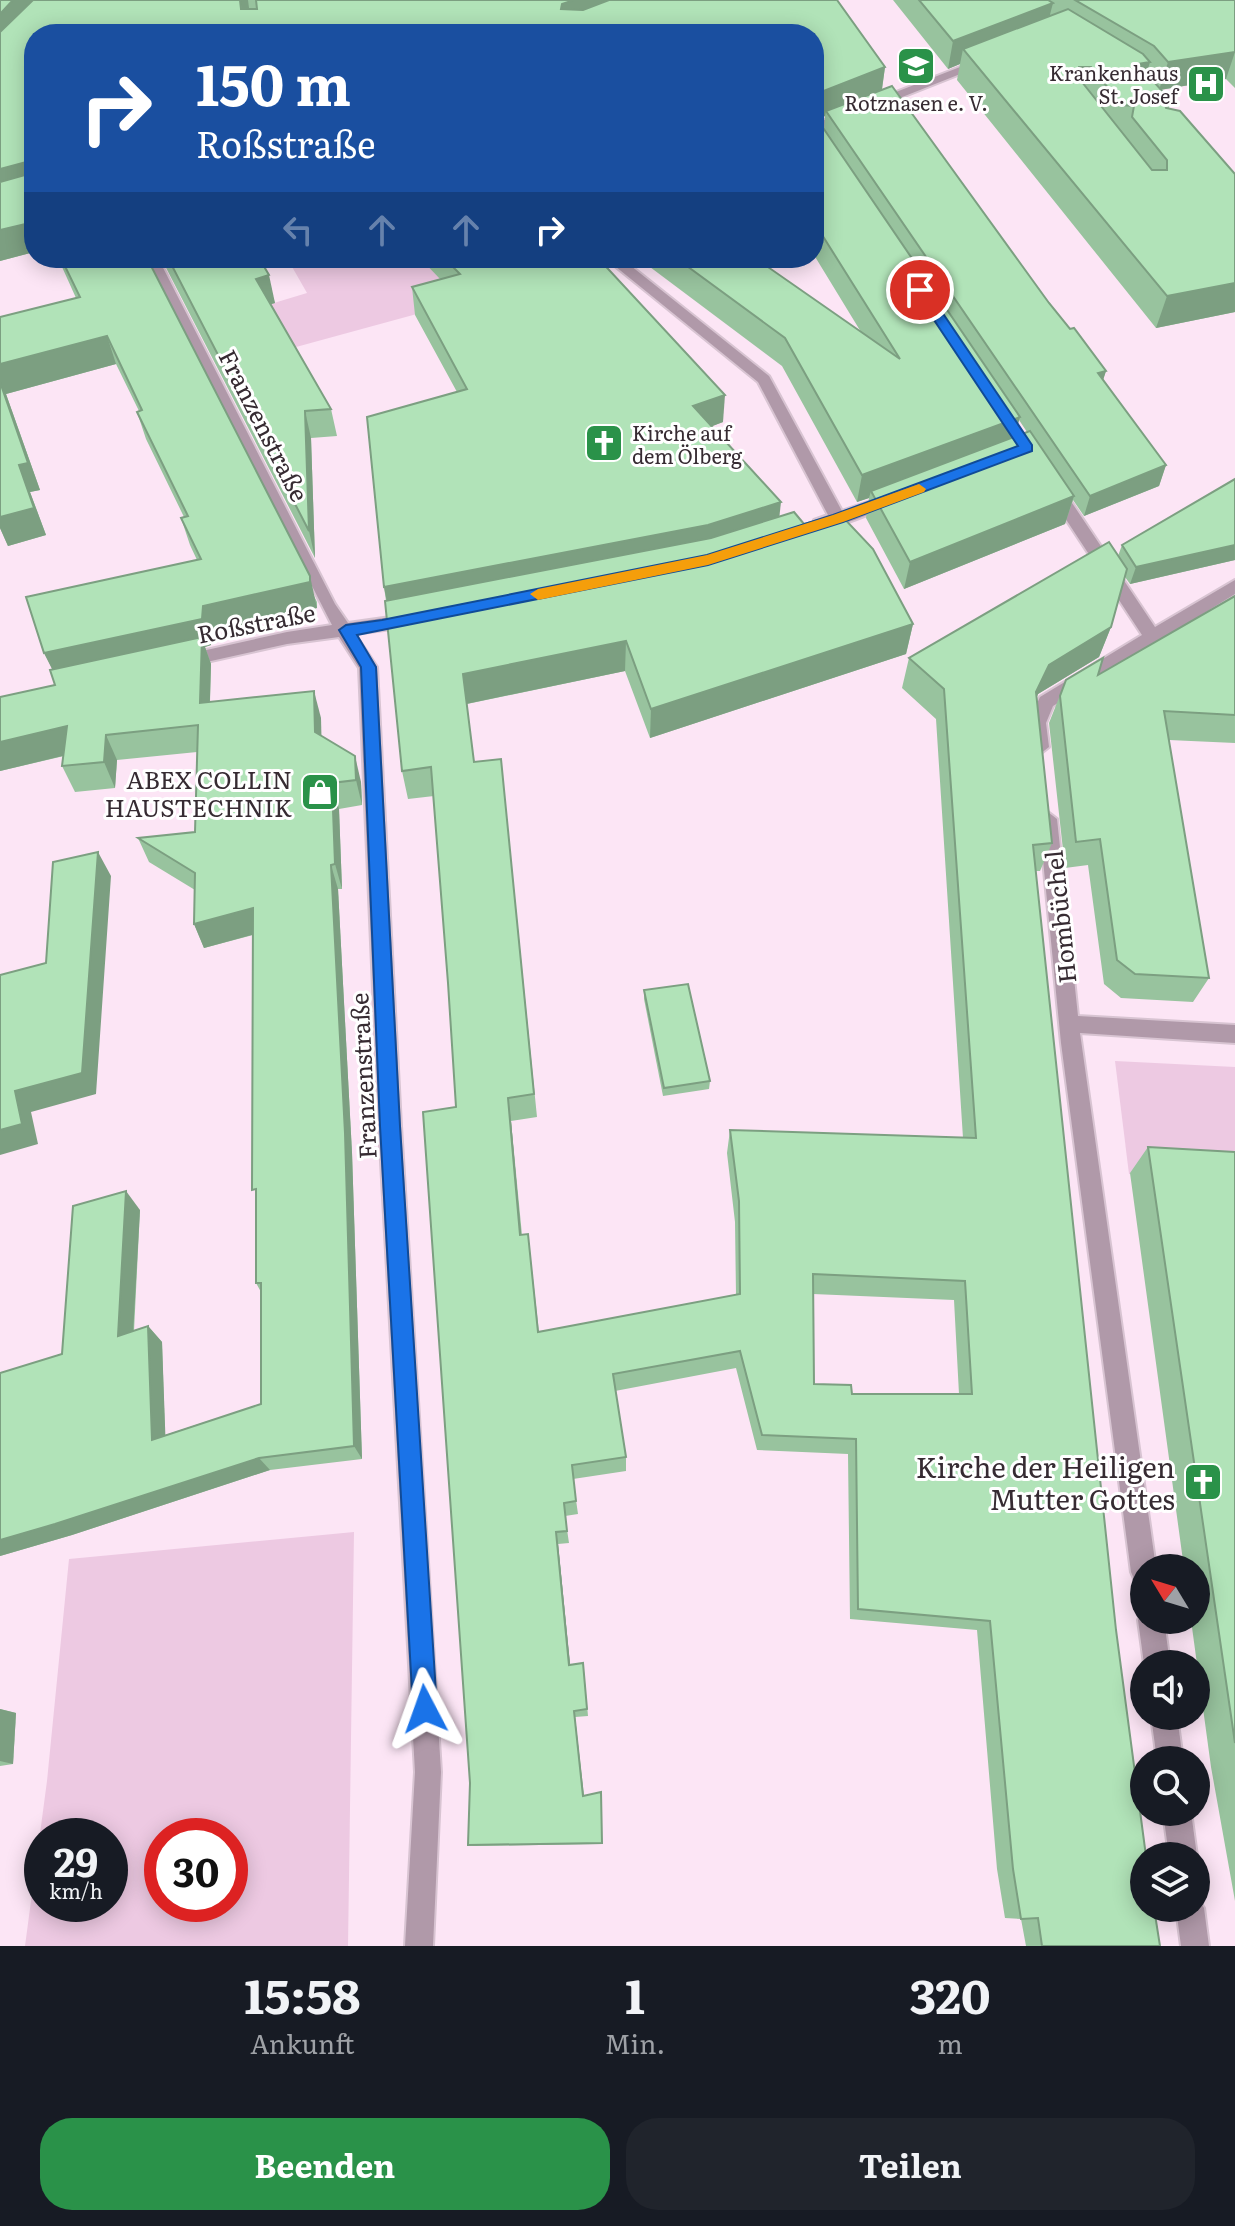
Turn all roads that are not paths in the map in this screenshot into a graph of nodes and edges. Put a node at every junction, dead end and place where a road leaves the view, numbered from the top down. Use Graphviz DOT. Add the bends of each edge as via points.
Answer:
graph roads {
  1 [pos="991,60"];
  2 [pos="824,126"];
  3 [pos="156,268"];
  4 [pos="625,268"];
  5 [pos="1043,473"];
  6 [pos="911,492"];
  7 [pos="838,519"];
  8 [pos="809,528"];
  9 [pos="1235,586"];
  10 [pos="428,617"];
  11 [pos="346,630"];
  12 [pos="1152,636"];
  13 [pos="166,664"];
  14 [pos="1042,771"];
  15 [pos="1046,803"];
  16 [pos="1071,1024"];
  17 [pos="1235,1034"];
  18 [pos="1142,1554"];
  19 [pos="1192,1922"];
  20 [pos="419,1946"];
  21 [pos="1195,1946"];
  1 -- 2 [label="street"];
  3 -- 11 [label="street, Franzenstraße" via="328,606"];
  4 -- 7 [label="street" via="764,379"];
  5 -- 12 [label="street"];
  6 -- 7 [label="street"];
  7 -- 8 [label="street"];
  9 -- 12 [label="street"];
  10 -- 11 [label="street, Roßstraße"];
  11 -- 13 [label="street, Roßstraße"];
  11 -- 20 [label="street, Franzenstraße" via="368,667 428,1772"];
  12 -- 14 [label="street" via="1046,702 1037,723"];
  15 -- 16 [label="street, Hombüchel"];
  16 -- 17 [label="street"];
  16 -- 18 [label="street, Hombüchel"];
  19 -- 21 [label="street"];
}
